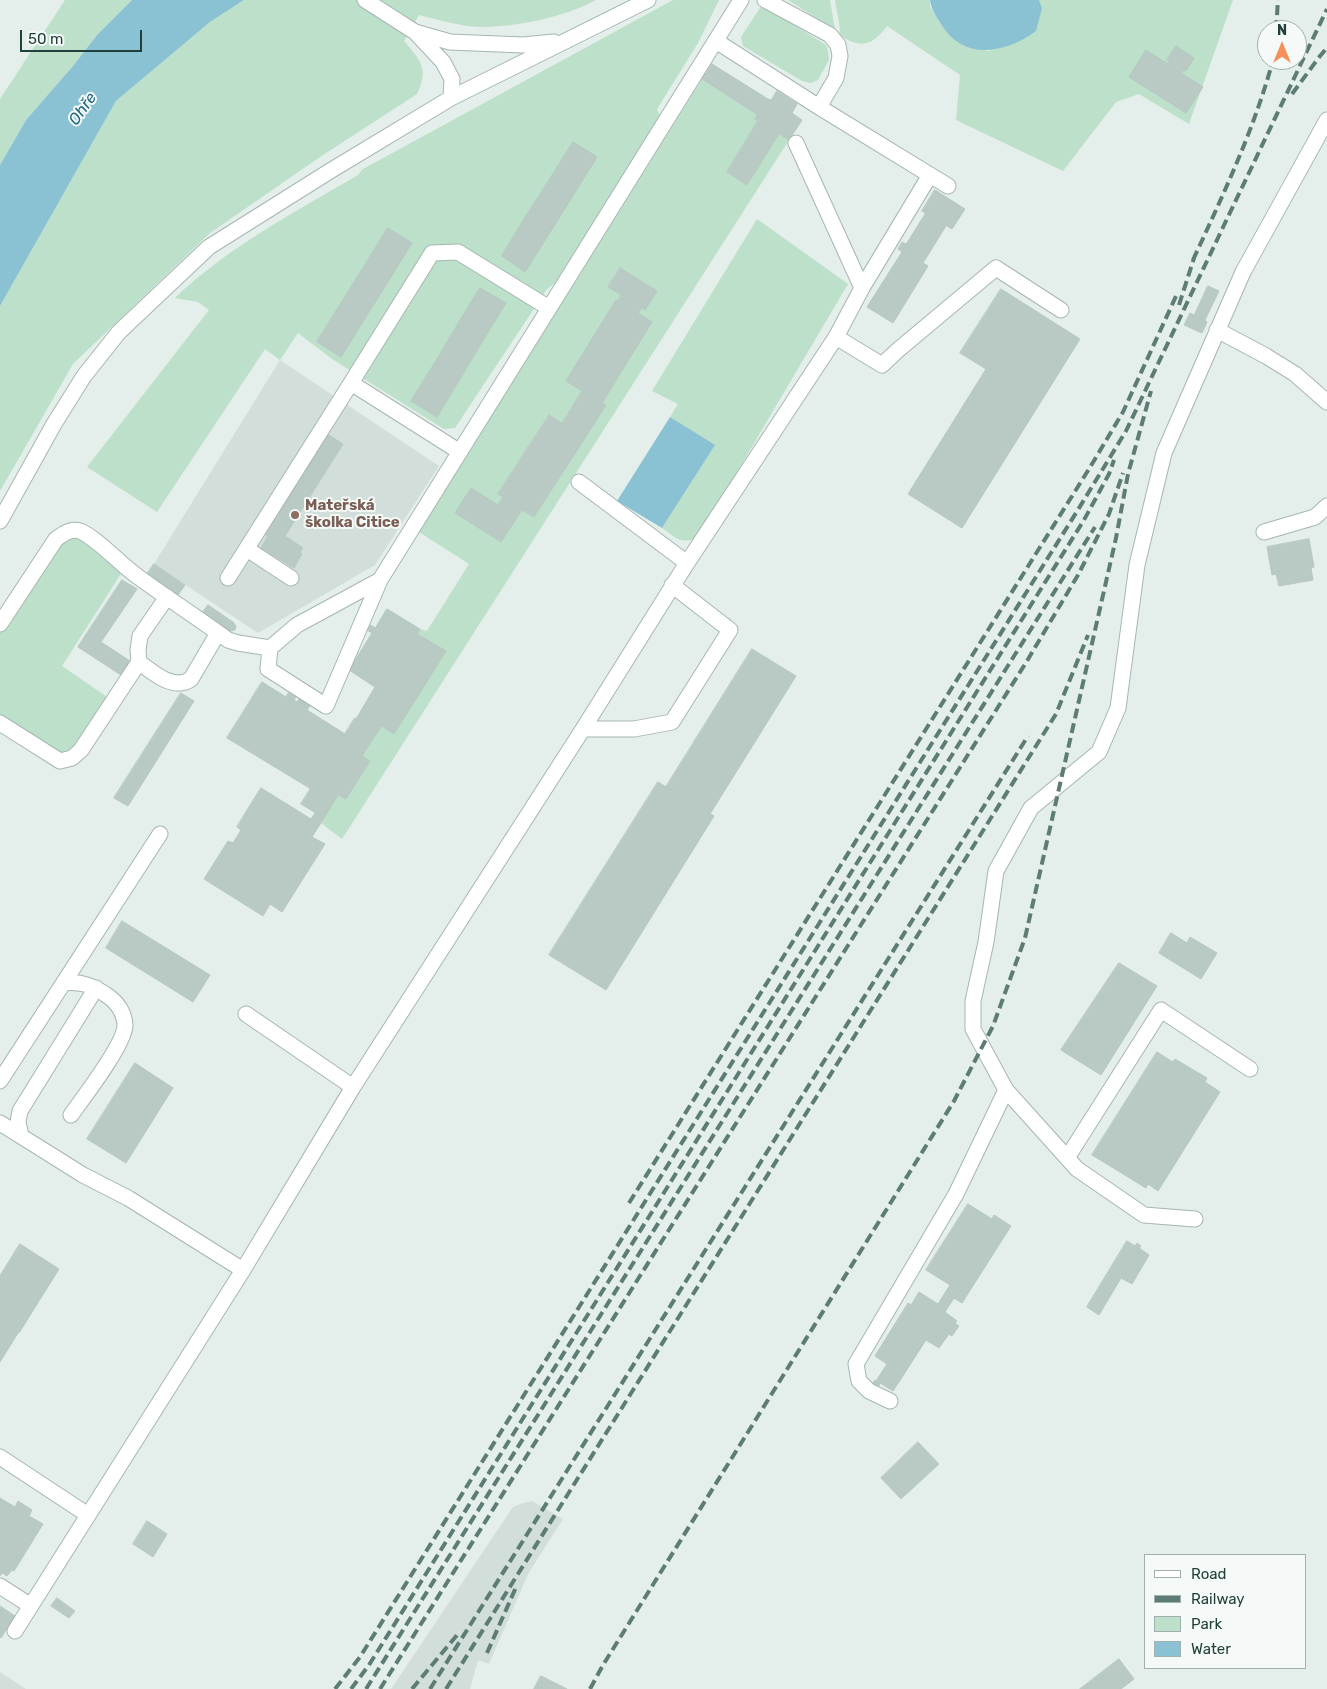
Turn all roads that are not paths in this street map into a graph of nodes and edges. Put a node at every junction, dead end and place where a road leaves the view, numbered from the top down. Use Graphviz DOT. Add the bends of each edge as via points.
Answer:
graph roads {
  1 [pos="365,0"];
  2 [pos="648,0"];
  3 [pos="741,0"];
  4 [pos="765,0"];
  5 [pos="413,31"];
  6 [pos="563,42"];
  7 [pos="716,42"];
  8 [pos="451,98"];
  9 [pos="819,107"];
  10 [pos="1327,120"];
  11 [pos="796,143"];
  12 [pos="930,175"];
  13 [pos="948,186"];
  14 [pos="862,288"];
  15 [pos="549,308"];
  16 [pos="1061,310"];
  17 [pos="1217,330"];
  18 [pos="836,338"];
  19 [pos="351,383"];
  20 [pos="1327,402"];
  21 [pos="460,452"];
  22 [pos="578,482"];
  23 [pos="1327,506"];
  24 [pos="0,522"];
  25 [pos="1264,532"];
  26 [pos="247,549"];
  27 [pos="687,563"];
  28 [pos="228,578"];
  29 [pos="290,578"];
  30 [pos="380,580"];
  31 [pos="672,585"];
  32 [pos="167,597"];
  33 [pos="0,624"];
  34 [pos="218,633"];
  35 [pos="270,648"];
  36 [pos="139,662"];
  37 [pos="0,723"];
  38 [pos="583,730"];
  39 [pos="160,834"];
  40 [pos="64,983"];
  41 [pos="96,988"];
  42 [pos="246,1014"];
  43 [pos="1250,1069"];
  44 [pos="0,1081"];
  45 [pos="353,1087"];
  46 [pos="1006,1090"];
  47 [pos="71,1115"];
  48 [pos="0,1123"];
  49 [pos="21,1136"];
  50 [pos="1067,1158"];
  51 [pos="1195,1218"];
  52 [pos="243,1270"];
  53 [pos="890,1401"];
  54 [pos="0,1457"];
  55 [pos="88,1514"];
  56 [pos="0,1586"];
  57 [pos="31,1606"];
  58 [pos="15,1630"];
  1 -- 5 [label="street"];
  2 -- 6 [label="street"];
  3 -- 7 [label="street"];
  4 -- 9 [label="street" via="830,35 838,45 840,56 836,78"];
  5 -- 6 [label="street" via="450,42 523,45"];
  5 -- 8 [label="street" via="443,62 452,79"];
  6 -- 8 [label="street"];
  7 -- 9 [label="street"];
  7 -- 15 [label="street"];
  8 -- 24 [label="street" via="209,248 119,332 84,376"];
  9 -- 12 [label="street"];
  10 -- 17 [label="street" via="1243,272"];
  11 -- 14 [label="street"];
  12 -- 13 [label="street"];
  12 -- 14 [label="street"];
  14 -- 18 [label="street"];
  15 -- 19 [label="street" via="458,252 432,253"];
  15 -- 21 [label="street"];
  16 -- 18 [label="street" via="996,268 882,364"];
  17 -- 20 [label="street" via="1295,374"];
  17 -- 46 [label="street" via="1164,453 1137,565 1118,708 1099,752 1032,808 996,871 986,942 973,1001 974,1029"];
  18 -- 27 [label="street"];
  19 -- 21 [label="street"];
  19 -- 26 [label="street"];
  21 -- 30 [label="street"];
  22 -- 27 [label="street"];
  23 -- 25 [label="street" via="1315,517"];
  26 -- 28 [label="street"];
  26 -- 29 [label="street"];
  27 -- 31 [label="street"];
  30 -- 35 [label="street" via="297,625"];
  30 -- 35 [label="street" via="326,706 268,669"];
  31 -- 38 [label="street"];
  31 -- 38 [label="street" via="730,630 672,722 634,729"];
  32 -- 33 [label="street" via="93,540 75,530 64,532 56,539"];
  32 -- 34 [label="street"];
  32 -- 36 [label="street" via="140,636"];
  34 -- 35 [label="street" via="238,643"];
  34 -- 36 [label="street" via="191,679 185,683 173,683"];
  36 -- 37 [label="street" via="81,750 72,758 60,761"];
  38 -- 45 [label="street"];
  39 -- 40 [label="street"];
  40 -- 41 [label="street" via="84,983"];
  40 -- 44 [label="street"];
  41 -- 47 [label="street" via="119,1006 125,1026 113,1055"];
  41 -- 49 [label="street" via="20,1111"];
  42 -- 45 [label="street"];
  43 -- 50 [label="street" via="1161,1010"];
  45 -- 52 [label="street"];
  46 -- 50 [label="street"];
  46 -- 53 [label="street" via="956,1194 856,1364 859,1381 869,1392"];
  48 -- 49 [label="street"];
  49 -- 52 [label="street"];
  50 -- 51 [label="street" via="1077,1169 1144,1215"];
  52 -- 55 [label="street"];
  54 -- 55 [label="street"];
  55 -- 57 [label="street"];
  56 -- 57 [label="street"];
  57 -- 58 [label="street"];
}
